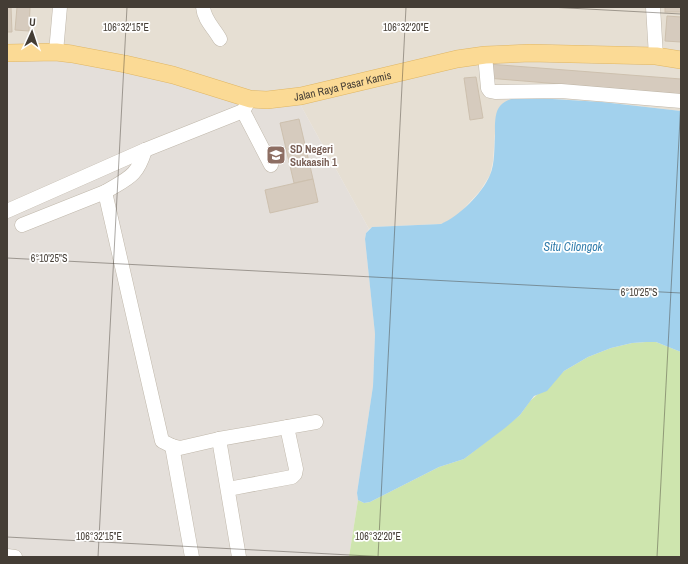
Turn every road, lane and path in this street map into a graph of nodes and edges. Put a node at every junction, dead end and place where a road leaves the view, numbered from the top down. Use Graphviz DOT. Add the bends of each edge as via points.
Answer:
graph roads {
  1 [pos="60,7"];
  2 [pos="203,7"];
  3 [pos="653,7"];
  4 [pos="220,39"];
  5 [pos="56,52"];
  6 [pos="7,53"];
  7 [pos="485,55"];
  8 [pos="656,56"];
  9 [pos="681,60"];
  10 [pos="681,101"];
  11 [pos="246,105"];
  12 [pos="145,150"];
  13 [pos="271,165"];
  14 [pos="105,192"];
  15 [pos="7,211"];
  16 [pos="22,225"];
  17 [pos="316,422"];
  18 [pos="287,427"];
  19 [pos="219,439"];
  20 [pos="172,446"];
  21 [pos="228,489"];
  22 [pos="7,556"];
  23 [pos="15,557"];
  24 [pos="192,557"];
  25 [pos="239,557"];
  1 -- 5 [label="street"];
  2 -- 4 [label="street" via="207,21"];
  3 -- 8 [label="street"];
  5 -- 6 [label="main road, Jalan Raya Pasar Kamis"];
  5 -- 11 [label="main road, Jalan Raya Pasar Kamis" via="166,74"];
  7 -- 8 [label="main road, Jalan Raya Pasar Kamis" via="530,53"];
  7 -- 10 [label="street" via="490,91 561,91"];
  7 -- 11 [label="main road, Jalan Raya Pasar Kamis" via="457,59 301,96"];
  8 -- 9 [label="main road, Jalan Raya Pasar Kamis"];
  11 -- 12 [label="street"];
  11 -- 13 [label="street"];
  12 -- 14 [label="street" via="136,171"];
  12 -- 15 [label="street"];
  14 -- 16 [label="street"];
  14 -- 20 [label="street" via="162,441"];
  17 -- 18 [label="street"];
  18 -- 19 [label="street"];
  18 -- 21 [label="street" via="295,474 292,477"];
  19 -- 20 [label="street" via="180,448"];
  19 -- 21 [label="street"];
  20 -- 24 [label="street"];
  21 -- 25 [label="street"];
  22 -- 23 [label="street"];
}
